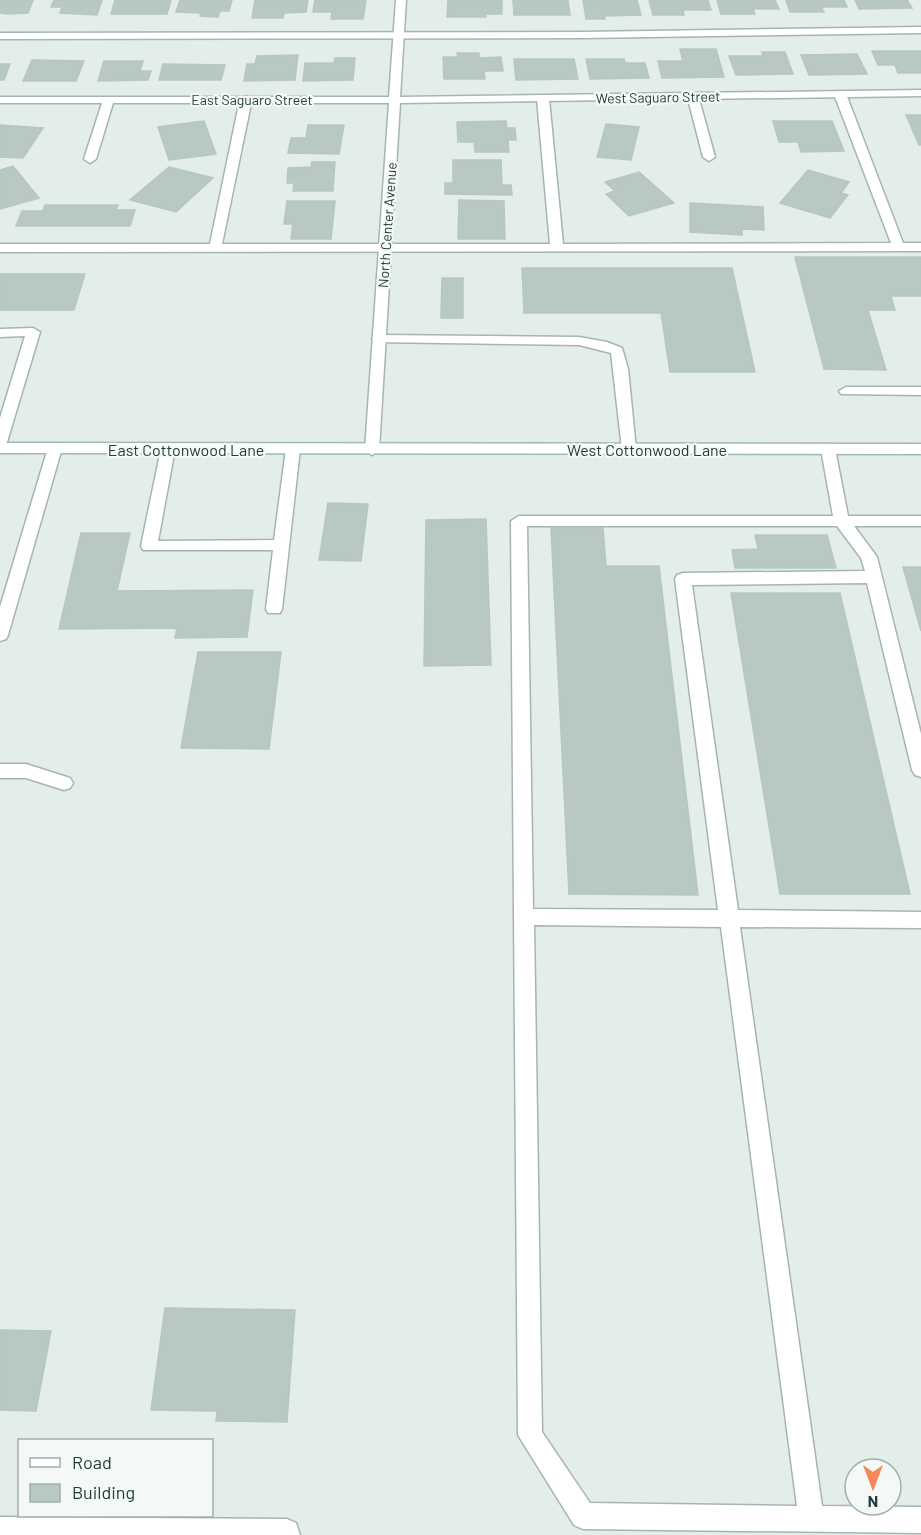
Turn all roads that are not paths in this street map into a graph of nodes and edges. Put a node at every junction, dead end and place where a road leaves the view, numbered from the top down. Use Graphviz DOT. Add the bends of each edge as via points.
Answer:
graph roads {
  1 [pos="401,0"];
  2 [pos="921,30"];
  3 [pos="0,36"];
  4 [pos="399,36"];
  5 [pos="921,93"];
  6 [pos="840,94"];
  7 [pos="693,97"];
  8 [pos="109,99"];
  9 [pos="246,99"];
  10 [pos="543,99"];
  11 [pos="0,100"];
  12 [pos="395,100"];
  13 [pos="709,157"];
  14 [pos="90,159"];
  15 [pos="0,248"];
  16 [pos="215,248"];
  17 [pos="385,248"];
  18 [pos="557,248"];
  19 [pos="899,248"];
  20 [pos="921,248"];
  21 [pos="0,333"];
  22 [pos="379,339"];
  23 [pos="0,388"];
  24 [pos="16,388"];
  25 [pos="846,391"];
  26 [pos="921,391"];
  27 [pos="0,442"];
  28 [pos="0,448"];
  29 [pos="55,448"];
  30 [pos="168,449"];
  31 [pos="293,449"];
  32 [pos="629,449"];
  33 [pos="828,449"];
  34 [pos="921,449"];
  35 [pos="372,450"];
  36 [pos="841,520"];
  37 [pos="921,521"];
  38 [pos="282,544"];
  39 [pos="874,577"];
  40 [pos="274,609"];
  41 [pos="0,635"];
  42 [pos="921,770"];
  43 [pos="0,771"];
  44 [pos="64,783"];
  45 [pos="524,917"];
  46 [pos="729,917"];
  47 [pos="921,920"];
  48 [pos="811,1518"];
  49 [pos="921,1520"];
  50 [pos="0,1530"];
  51 [pos="287,1533"];
  1 -- 4 [label="street, North Center Avenue"];
  2 -- 4 [label="street"];
  3 -- 4 [label="street"];
  4 -- 12 [label="street, North Center Avenue"];
  5 -- 6 [label="street, West Saguaro Street"];
  6 -- 7 [label="street, West Saguaro Street"];
  6 -- 19 [label="street"];
  7 -- 10 [label="street, West Saguaro Street"];
  7 -- 13 [label="street"];
  8 -- 9 [label="street, East Saguaro Street"];
  8 -- 11 [label="street, East Saguaro Street"];
  8 -- 14 [label="street"];
  9 -- 12 [label="street, East Saguaro Street"];
  9 -- 16 [label="street"];
  10 -- 12 [label="street, West Saguaro Street"];
  10 -- 18 [label="street"];
  12 -- 17 [label="street, North Center Avenue"];
  15 -- 16 [label="street"];
  16 -- 17 [label="street"];
  17 -- 18 [label="street"];
  17 -- 22 [label="street, North Center Avenue"];
  18 -- 19 [label="street"];
  19 -- 20 [label="street"];
  21 -- 24 [label="street" via="33,333"];
  22 -- 32 [label="street" via="579,341 617,351"];
  22 -- 35 [label="street, North Center Avenue"];
  23 -- 24 [label="street"];
  24 -- 27 [label="street"];
  25 -- 26 [label="street"];
  28 -- 29 [label="street, East Cottonwood Lane"];
  29 -- 30 [label="street, East Cottonwood Lane"];
  29 -- 41 [label="street"];
  30 -- 31 [label="street, East Cottonwood Lane"];
  30 -- 38 [label="street" via="149,546"];
  31 -- 35 [label="street, East Cottonwood Lane"];
  31 -- 38 [label="street"];
  32 -- 33 [label="street, West Cottonwood Lane"];
  32 -- 35 [label="street, West Cottonwood Lane"];
  33 -- 34 [label="street, West Cottonwood Lane"];
  33 -- 36 [label="street"];
  36 -- 37 [label="street"];
  36 -- 39 [label="street" via="869,557"];
  36 -- 45 [label="street" via="519,520"];
  38 -- 40 [label="street"];
  39 -- 42 [label="street"];
  39 -- 46 [label="street" via="683,579"];
  43 -- 44 [label="street" via="26,771"];
  45 -- 46 [label="street"];
  45 -- 48 [label="street" via="530,1435 584,1516"];
  46 -- 47 [label="street"];
  46 -- 48 [label="street"];
  48 -- 49 [label="street"];
  50 -- 51 [label="street"];
}
